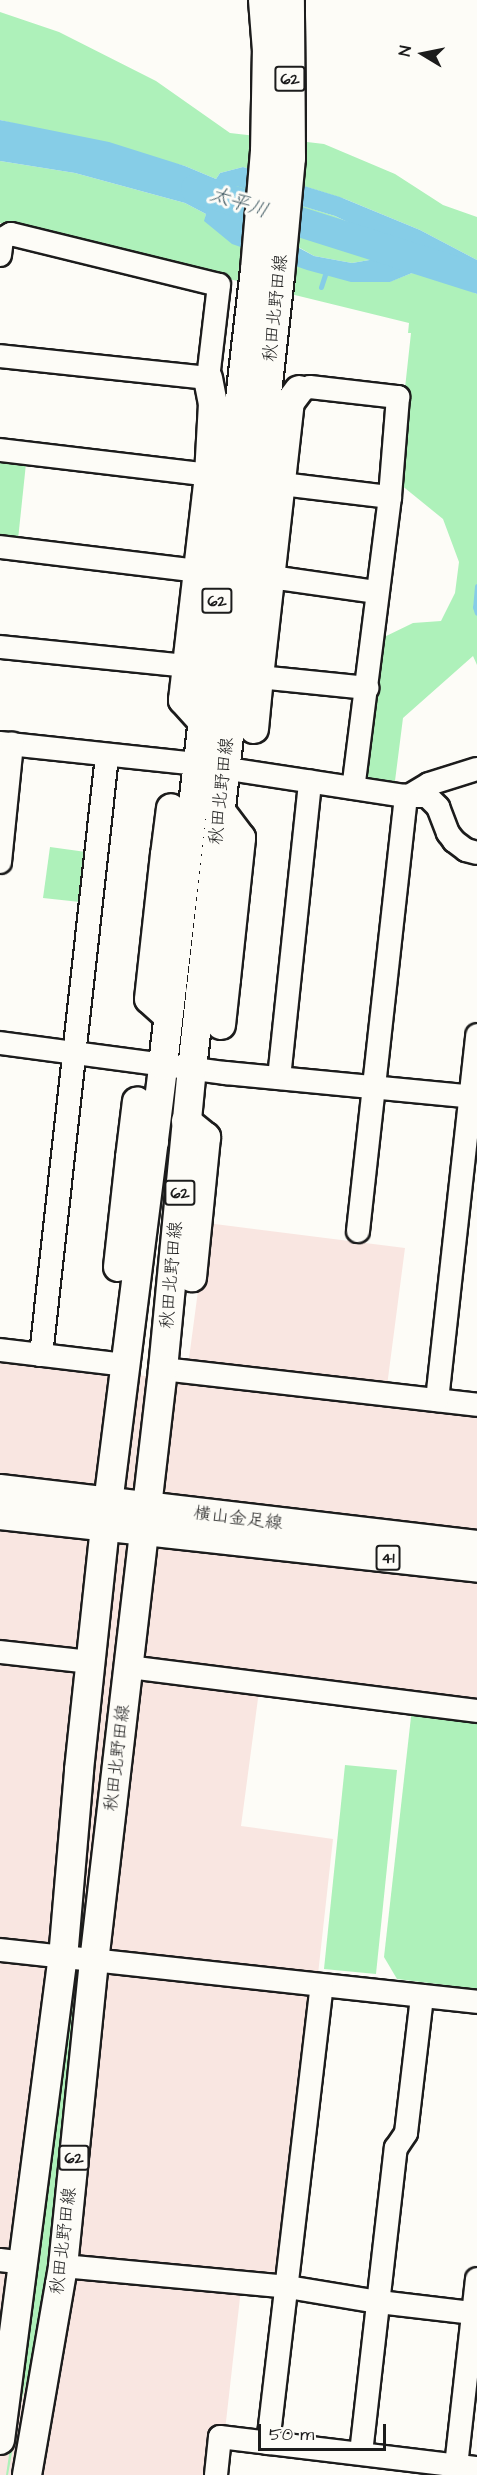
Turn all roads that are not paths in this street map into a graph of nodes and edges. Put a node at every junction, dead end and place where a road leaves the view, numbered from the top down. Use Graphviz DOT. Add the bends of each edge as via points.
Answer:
graph roads {
  1 [pos="263,0"];
  2 [pos="290,0"];
  3 [pos="278,154"];
  4 [pos="0,255"];
  5 [pos="267,273"];
  6 [pos="0,356"];
  7 [pos="208,378"];
  8 [pos="299,390"];
  9 [pos="0,450"];
  10 [pos="208,475"];
  11 [pos="282,484"];
  12 [pos="390,496"];
  13 [pos="0,547"];
  14 [pos="197,571"];
  15 [pos="271,577"];
  16 [pos="376,592"];
  17 [pos="0,647"];
  18 [pos="187,666"];
  19 [pos="259,677"];
  20 [pos="368,688"];
  21 [pos="232,698"];
  22 [pos="201,720"];
  23 [pos="254,729"];
  24 [pos="6,744"];
  25 [pos="107,756"];
  26 [pos="196,764"];
  27 [pos="224,769"];
  28 [pos="477,769"];
  29 [pos="310,782"];
  30 [pos="353,788"];
  31 [pos="407,796"];
  32 [pos="171,808"];
  33 [pos="220,810"];
  34 [pos="176,847"];
  35 [pos="477,852"];
  36 [pos="0,862"];
  37 [pos="226,979"];
  38 [pos="200,992"];
  39 [pos="221,1025"];
  40 [pos="477,1035"];
  41 [pos="0,1043"];
  42 [pos="74,1052"];
  43 [pos="163,1065"];
  44 [pos="192,1069"];
  45 [pos="279,1078"];
  46 [pos="375,1085"];
  47 [pos="474,1096"];
  48 [pos="137,1101"];
  49 [pos="154,1142"];
  50 [pos="130,1158"];
  51 [pos="358,1231"];
  52 [pos="132,1318"];
  53 [pos="0,1350"];
  54 [pos="41,1355"];
  55 [pos="126,1365"];
  56 [pos="164,1368"];
  57 [pos="437,1400"];
  58 [pos="477,1405"];
  59 [pos="0,1490"];
  60 [pos="0,1515"];
  61 [pos="106,1516"];
  62 [pos="145,1520"];
  63 [pos="477,1545"];
  64 [pos="477,1568"];
  65 [pos="0,1652"];
  66 [pos="90,1662"];
  67 [pos="129,1667"];
  68 [pos="477,1712"];
  69 [pos="0,1950"];
  70 [pos="63,1958"];
  71 [pos="94,1962"];
  72 [pos="322,1986"];
  73 [pos="423,1996"];
  74 [pos="477,2002"];
  75 [pos="12,2261"];
  76 [pos="63,2266"];
  77 [pos="477,2279"];
  78 [pos="288,2288"];
  79 [pos="379,2302"];
  80 [pos="473,2313"];
  81 [pos="472,2367"];
  82 [pos="0,2440"];
  83 [pos="268,2443"];
  84 [pos="361,2453"];
  85 [pos="463,2469"];
  86 [pos="27,2475"];
  87 [pos="216,2475"];
  1 -- 3 [label="main road, 秋田北野田線 / 62"];
  2 -- 3 [label="main road, 秋田北野田線 / 62"];
  3 -- 5 [label="main road, 秋田北野田線 / 62"];
  4 -- 7 [label="street" via="2,238 11,234 219,285"];
  5 -- 21 [label="main road, 秋田北野田線 / 62"];
  5 -- 22 [label="main road, 秋田北野田線 / 62"];
  6 -- 7 [label="street"];
  7 -- 10 [label="main road" via="213,404"];
  8 -- 11 [label="main road" via="290,402"];
  8 -- 12 [label="street" via="310,387 398,397"];
  9 -- 10 [label="street"];
  10 -- 14 [label="main road"];
  11 -- 12 [label="street"];
  11 -- 15 [label="main road"];
  12 -- 16 [label="street"];
  13 -- 14 [label="street"];
  14 -- 18 [label="main road"];
  15 -- 16 [label="street"];
  15 -- 19 [label="main road"];
  16 -- 20 [label="street"];
  17 -- 18 [label="street"];
  18 -- 22 [label="main road" via="183,700"];
  19 -- 20 [label="street"];
  19 -- 21 [label="main road"];
  19 -- 23 [label="main road"];
  20 -- 30 [label="street"];
  21 -- 27 [label="main road, 秋田北野田線 / 62"];
  22 -- 26 [label="main road, 秋田北野田線 / 62"];
  24 -- 25 [label="street"];
  24 -- 36 [label="street"];
  25 -- 26 [label="street"];
  25 -- 42 [label="street"];
  26 -- 27 [label="street"];
  26 -- 34 [label="main road, 秋田北野田線 / 62"];
  27 -- 29 [label="street"];
  27 -- 33 [label="main road, 秋田北野田線 / 62"];
  28 -- 31 [label="street" via="429,784"];
  29 -- 30 [label="street"];
  29 -- 45 [label="street"];
  30 -- 31 [label="street"];
  31 -- 35 [label="street" via="427,796 438,807 454,841"];
  31 -- 46 [label="street"];
  32 -- 34 [label="main road"];
  33 -- 37 [label="main road" via="241,838"];
  33 -- 38 [label="main road, 秋田北野田線 / 62"];
  34 -- 43 [label="main road, 秋田北野田線 / 62"];
  37 -- 38 [label="main road"];
  37 -- 39 [label="main road"];
  38 -- 44 [label="main road, 秋田北野田線 / 62"];
  40 -- 47 [label="street"];
  41 -- 42 [label="street"];
  42 -- 43 [label="street"];
  42 -- 54 [label="street"];
  43 -- 44 [label="street"];
  43 -- 49 [label="main road, 秋田北野田線 / 62"];
  44 -- 45 [label="street"];
  44 -- 56 [label="main road, 秋田北野田線 / 62"];
  45 -- 46 [label="street"];
  46 -- 47 [label="street"];
  46 -- 51 [label="street"];
  47 -- 57 [label="street"];
  48 -- 50 [label="main road"];
  49 -- 50 [label="main road"];
  49 -- 52 [label="main road, 秋田北野田線 / 62"];
  50 -- 52 [label="main road" via="114,1301"];
  52 -- 55 [label="main road, 秋田北野田線 / 62"];
  53 -- 54 [label="street"];
  54 -- 55 [label="street"];
  55 -- 61 [label="main road, 秋田北野田線 / 62"];
  56 -- 57 [label="street"];
  56 -- 62 [label="main road, 秋田北野田線 / 62"];
  57 -- 58 [label="street"];
  59 -- 61 [label="main road, 横山金足線 / 41"];
  60 -- 61 [label="main road, 横山金足線 / 41"];
  61 -- 62 [label="main road, 横山金足線 / 41"];
  61 -- 66 [label="main road, 秋田北野田線 / 62"];
  62 -- 63 [label="main road, 横山金足線 / 41"];
  62 -- 64 [label="main road, 横山金足線 / 41"];
  62 -- 67 [label="main road, 秋田北野田線 / 62"];
  65 -- 66 [label="street"];
  66 -- 70 [label="main road, 秋田北野田線 / 62"];
  67 -- 68 [label="street"];
  67 -- 71 [label="main road, 秋田北野田線 / 62"];
  69 -- 70 [label="street"];
  70 -- 71 [label="street"];
  70 -- 75 [label="main road, 秋田北野田線 / 62"];
  71 -- 72 [label="street"];
  71 -- 76 [label="main road, 秋田北野田線 / 62"];
  72 -- 73 [label="street"];
  72 -- 78 [label="street"];
  73 -- 74 [label="street"];
  73 -- 79 [label="street" via="406,2133 396,2148"];
  75 -- 82 [label="main road, 秋田北野田線 / 62"];
  76 -- 78 [label="street"];
  76 -- 86 [label="main road, 秋田北野田線 / 62"];
  77 -- 80 [label="street"];
  78 -- 79 [label="street"];
  78 -- 83 [label="street"];
  79 -- 80 [label="street"];
  79 -- 84 [label="street"];
  80 -- 81 [label="street"];
  81 -- 85 [label="street"];
  83 -- 84 [label="street"];
  83 -- 87 [label="street" via="220,2437"];
  84 -- 85 [label="street"];
}
